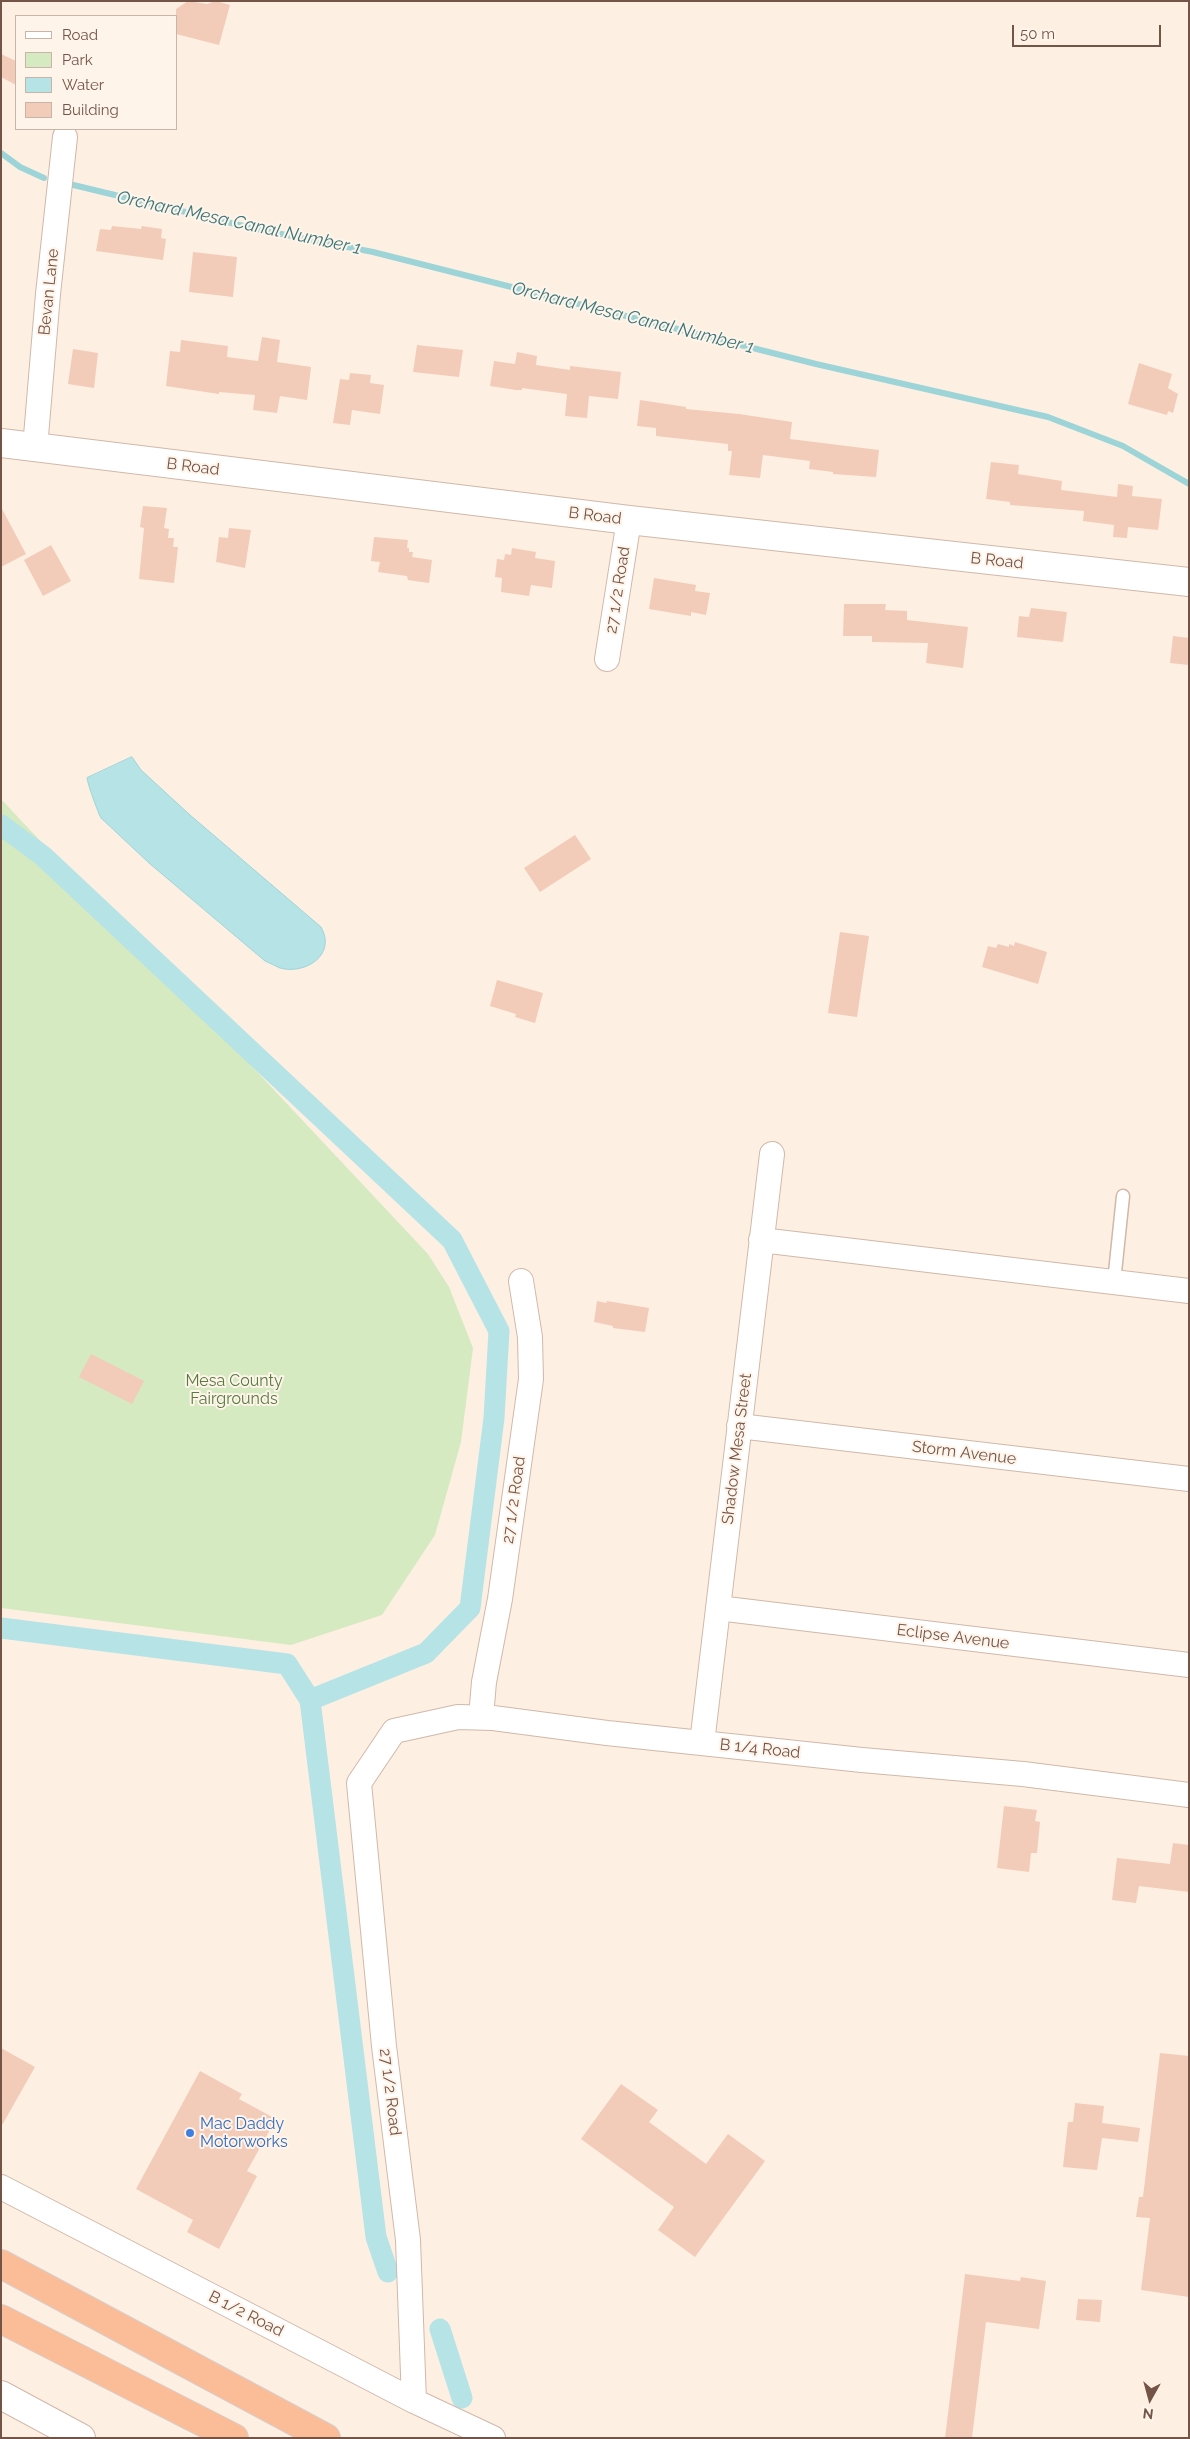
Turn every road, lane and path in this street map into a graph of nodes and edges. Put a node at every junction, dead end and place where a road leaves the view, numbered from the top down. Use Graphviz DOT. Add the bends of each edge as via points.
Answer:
graph roads {
  1 [pos="65,137"];
  2 [pos="1,444"];
  3 [pos="35,448"];
  4 [pos="629,520"];
  5 [pos="1189,582"];
  6 [pos="607,660"];
  7 [pos="772,1154"];
  8 [pos="1123,1196"];
  9 [pos="761,1240"];
  10 [pos="521,1281"];
  11 [pos="1114,1282"];
  12 [pos="1189,1292"];
  13 [pos="740,1426"];
  14 [pos="1189,1479"];
  15 [pos="718,1608"];
  16 [pos="1189,1665"];
  17 [pos="481,1718"];
  18 [pos="702,1743"];
  19 [pos="359,1783"];
  20 [pos="1189,1795"];
  21 [pos="1,2187"];
  22 [pos="1,2264"];
  23 [pos="1,2319"];
  24 [pos="1,2395"];
  25 [pos="414,2401"];
  26 [pos="81,2438"];
  27 [pos="234,2438"];
  28 [pos="326,2438"];
  29 [pos="492,2438"];
  1 -- 3 [label="street, Bevan Lane"];
  2 -- 3 [label="street, B Road"];
  3 -- 4 [label="street, B Road"];
  4 -- 5 [label="street, B Road"];
  4 -- 6 [label="street, 27 1/2 Road"];
  7 -- 9 [label="street, Shadow Mesa Street"];
  8 -- 11 [label="lane"];
  9 -- 11 [label="street"];
  9 -- 13 [label="street, Shadow Mesa Street"];
  10 -- 17 [label="street, 27 1/2 Road" via="530,1337 531,1379"];
  11 -- 12 [label="street"];
  13 -- 14 [label="street, Storm Avenue"];
  13 -- 15 [label="street, Shadow Mesa Street"];
  15 -- 16 [label="street, Eclipse Avenue"];
  15 -- 18 [label="street, Shadow Mesa Street"];
  17 -- 18 [label="street, B 1/4 Road"];
  17 -- 19 [label="street, B 1/4 Road" via="458,1717 394,1731"];
  18 -- 20 [label="street, B 1/4 Road" via="1023,1774"];
  19 -- 25 [label="street, 27 1/2 Road" via="384,2046 408,2240"];
  21 -- 25 [label="street, B 1/2 Road"];
  22 -- 28 [label="highway"];
  23 -- 27 [label="highway"];
  24 -- 26 [label="street"];
  25 -- 29 [label="street, B 1/2 Road"];
}
